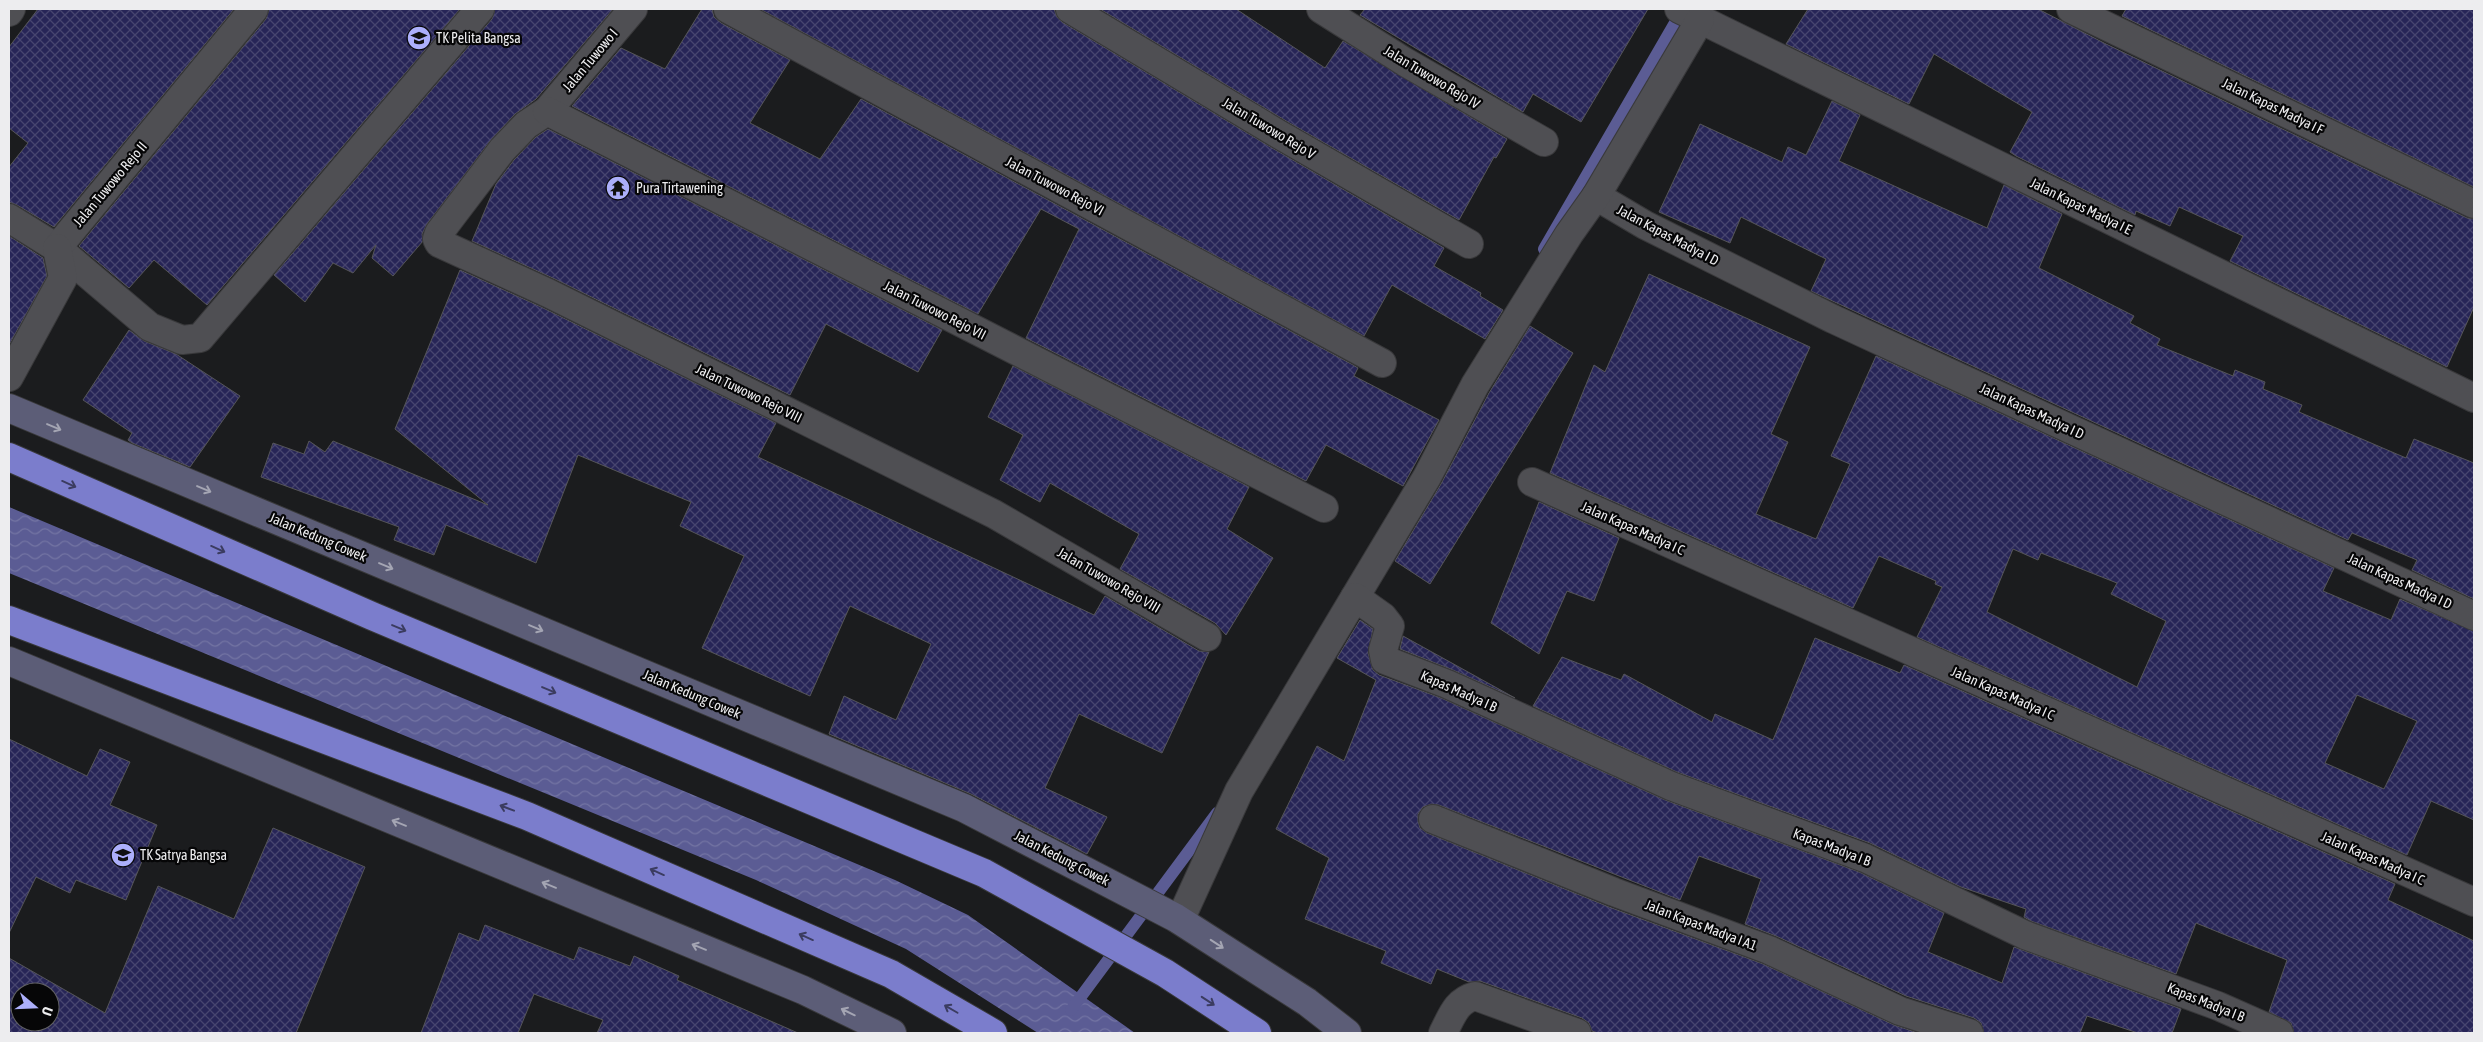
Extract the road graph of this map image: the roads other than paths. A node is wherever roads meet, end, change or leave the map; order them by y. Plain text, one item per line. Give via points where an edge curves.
1 (11, 9) edge
2 (254, 9) edge
3 (480, 9) edge
4 (633, 9) edge
5 (728, 9) edge
6 (1070, 9) edge
7 (1321, 9) edge
8 (2071, 9) edge
9 (9, 12) edge
10 (1689, 14) edge
11 (547, 111) junction
12 (1544, 142) dead end
13 (1596, 196) junction
14 (2474, 204) edge
15 (9, 218) edge
16 (1469, 244) dead end
17 (57, 248) junction
18 (1382, 363) dead end
19 (9, 377) edge
20 (2474, 398) edge
21 (9, 408) edge
22 (9, 457) edge
23 (1532, 482) dead end
24 (1324, 508) dead end
25 (1355, 597) junction
26 (2474, 616) edge
27 (9, 620) edge
28 (1207, 637) dead end
29 (9, 661) edge
30 (1433, 819) dead end
31 (2474, 902) edge
32 (1178, 919) junction
33 (892, 1033) edge
34 (993, 1033) edge
35 (1257, 1033) edge
36 (1347, 1033) edge
37 (1443, 1033) edge
38 (1577, 1033) edge
39 (1968, 1033) edge
40 (2279, 1033) edge

1 - 9 street
2 - 17 street, Jalan Tuwowo Rejo II
3 - 17 street via 200,338 182,340 150,327
4 - 11 street, Jalan Tuwowo I
5 - 18 street, Jalan Tuwowo Rejo VI
6 - 16 street, Jalan Tuwowo Rejo V
7 - 12 street, Jalan Tuwowo Rejo IV
8 - 14 street, Jalan Kapas Madya I F
10 - 13 street
10 - 20 street, Jalan Kapas Madya I E
11 - 24 street, Jalan Tuwowo Rejo VII
11 - 28 street, Jalan Tuwowo Rejo VIII via 526,125 502,150 439,233 439,243 548,293 994,514
13 - 25 street via 1475,385 1427,477
13 - 26 street, Jalan Kapas Madya I D via 1644,225 1833,319
15 - 17 street
17 - 19 street via 63,278
21 -> 32 main road, Jalan Kedung Cowek via 964,808
22 -> 35 highway via 363,612 984,873 1165,972
23 - 31 street, Jalan Kapas Madya I C
25 - 32 street via 1239,791
25 - 40 street, Kapas Madya I B via 1390,626 1383,650 1385,660 1447,684 1671,786 1865,858 2025,935 2218,1006
34 -> 27 highway via 891,974 527,816
33 -> 29 main road via 803,990
30 - 39 street, Jalan Kapas Madya I A1 via 1768,950 1900,1011
32 -> 36 main road, Jalan Kedung Cowek via 1307,1002
37 - 38 street via 1457,1006 1466,998 1475,996

